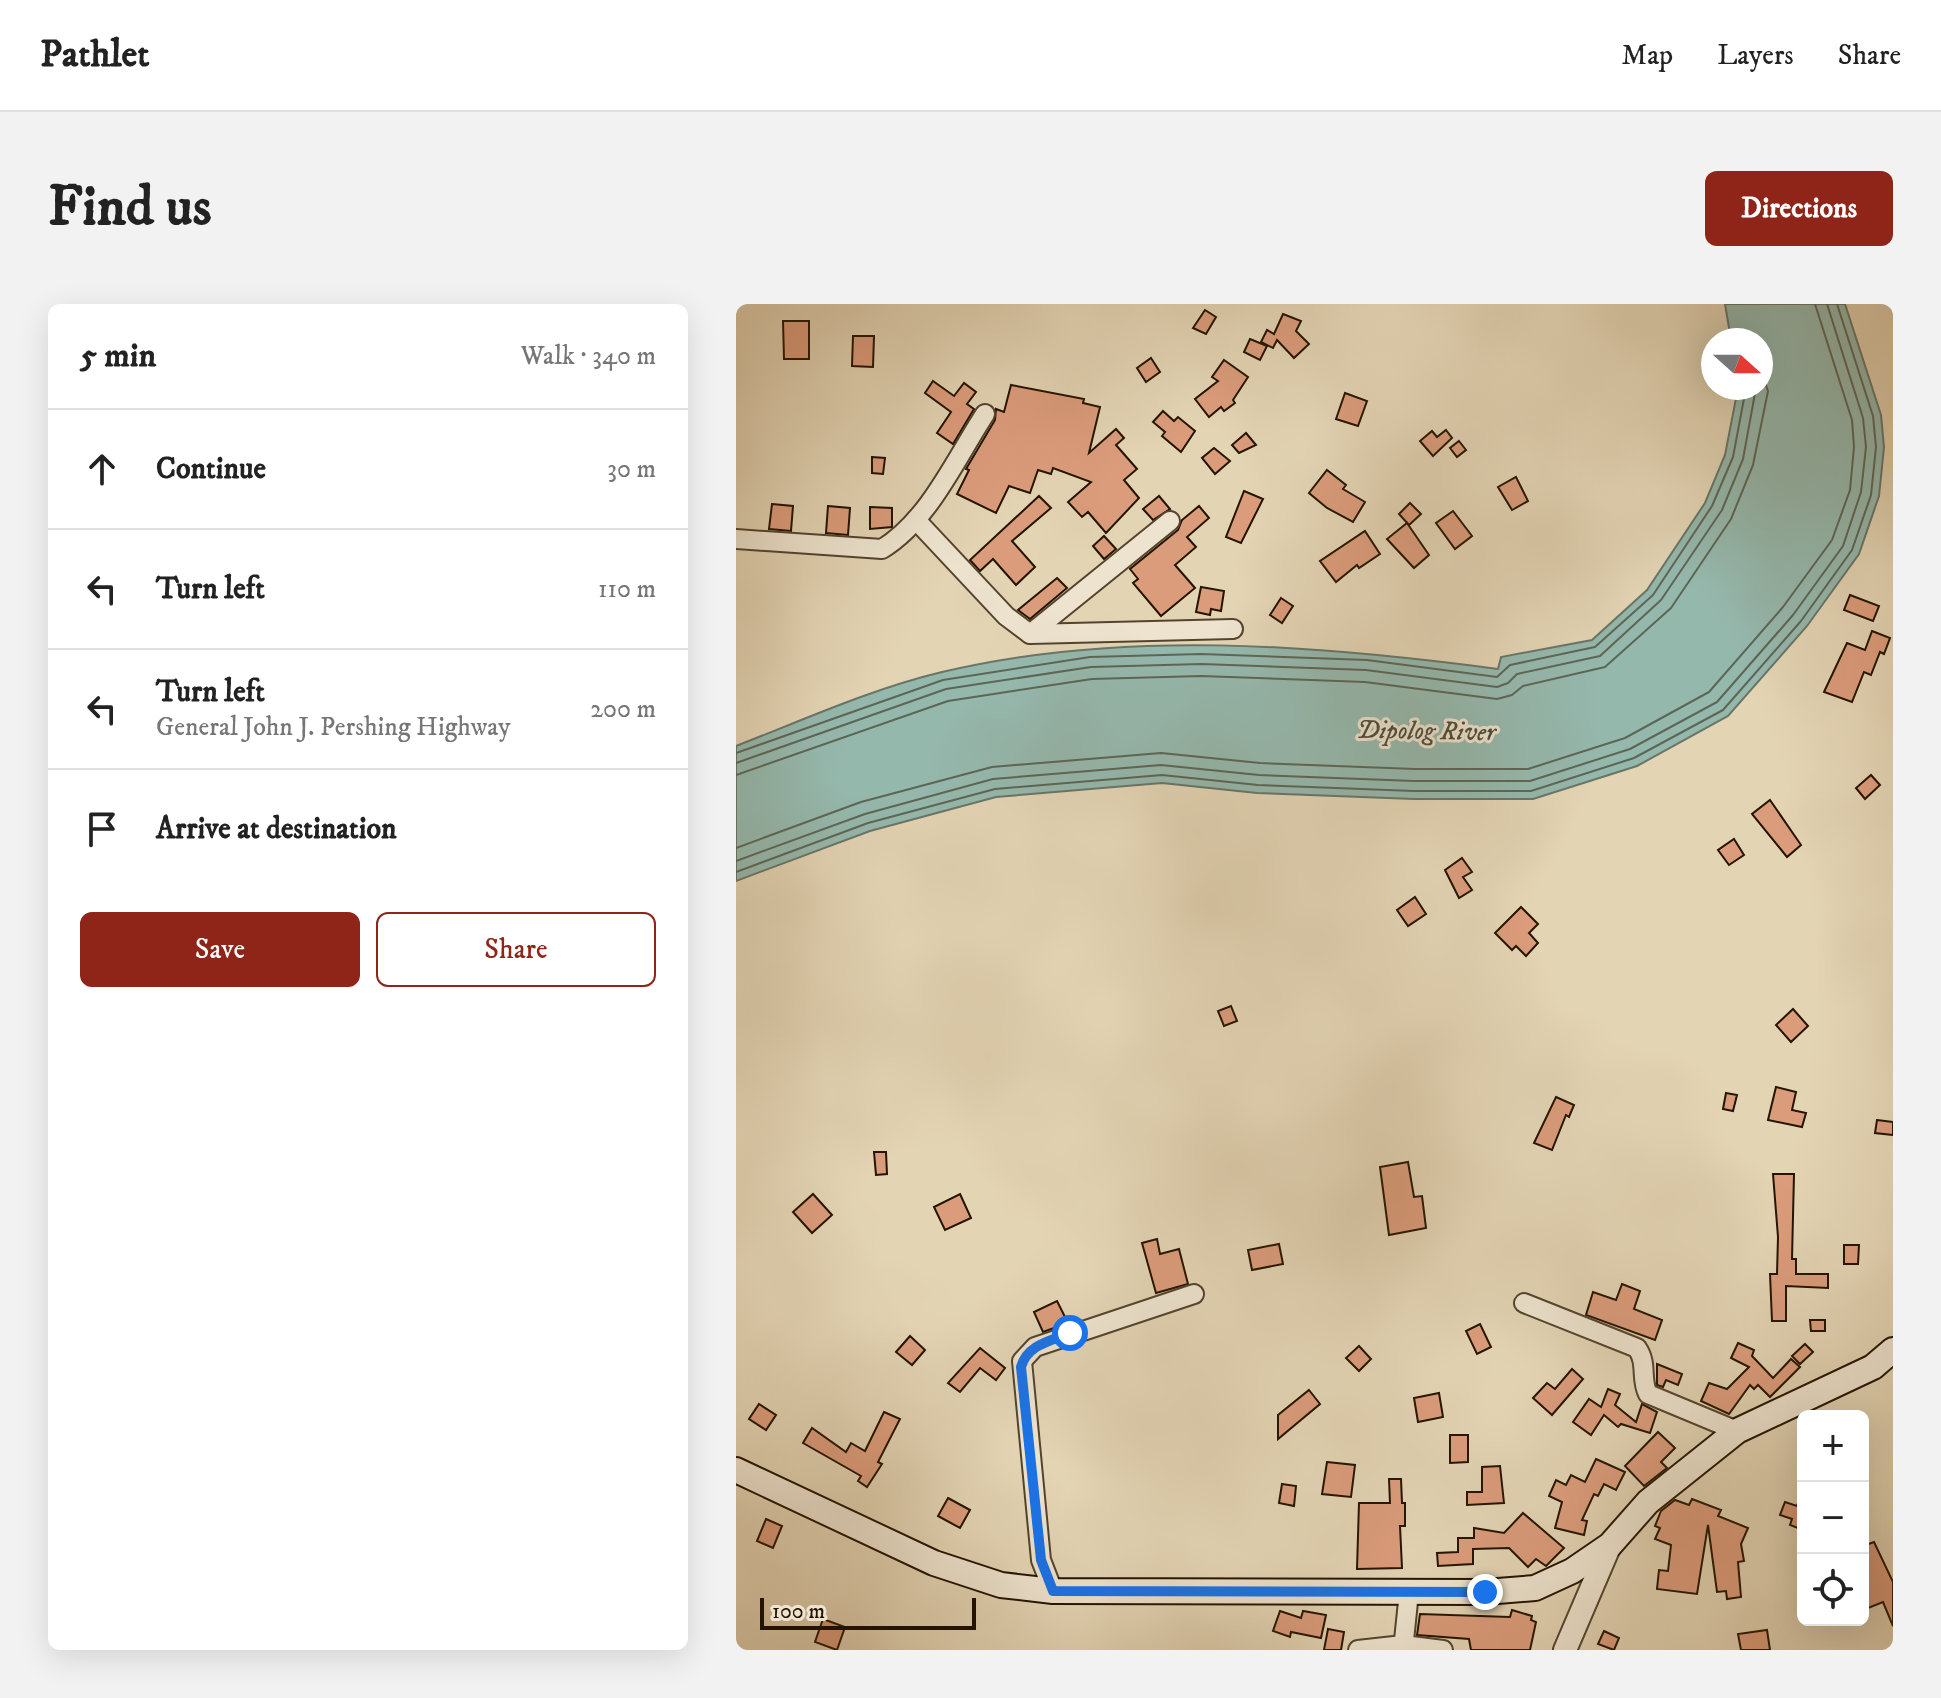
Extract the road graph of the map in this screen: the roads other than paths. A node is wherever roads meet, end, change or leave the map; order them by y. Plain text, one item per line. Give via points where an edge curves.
1 (985, 414) dead end
2 (916, 520) junction
3 (1170, 521) dead end
4 (736, 539) edge
5 (1233, 629) dead end
6 (1030, 634) junction
7 (1194, 1294) dead end
8 (1524, 1303) dead end
9 (1893, 1350) edge
10 (1737, 1431) junction
11 (736, 1470) edge
12 (1610, 1545) junction
13 (1053, 1591) junction
14 (1409, 1592) junction
15 (1403, 1647) edge
16 (1358, 1650) edge
17 (1443, 1650) edge
18 (1565, 1650) edge

1 - 2 street
2 - 4 street via 882,549
2 - 6 street via 1006,616
3 - 6 street
5 - 6 street
7 - 13 street via 1035,1347 1022,1361 1041,1560
8 - 10 street via 1637,1348 1644,1358 1648,1394
9 - 10 main road via 1873,1367
10 - 12 main road via 1648,1502
11 - 13 main road via 934,1563 1001,1585
12 - 14 main road via 1535,1588
12 - 18 street
13 - 14 main road
14 - 15 street
15 - 16 street
15 - 17 street

